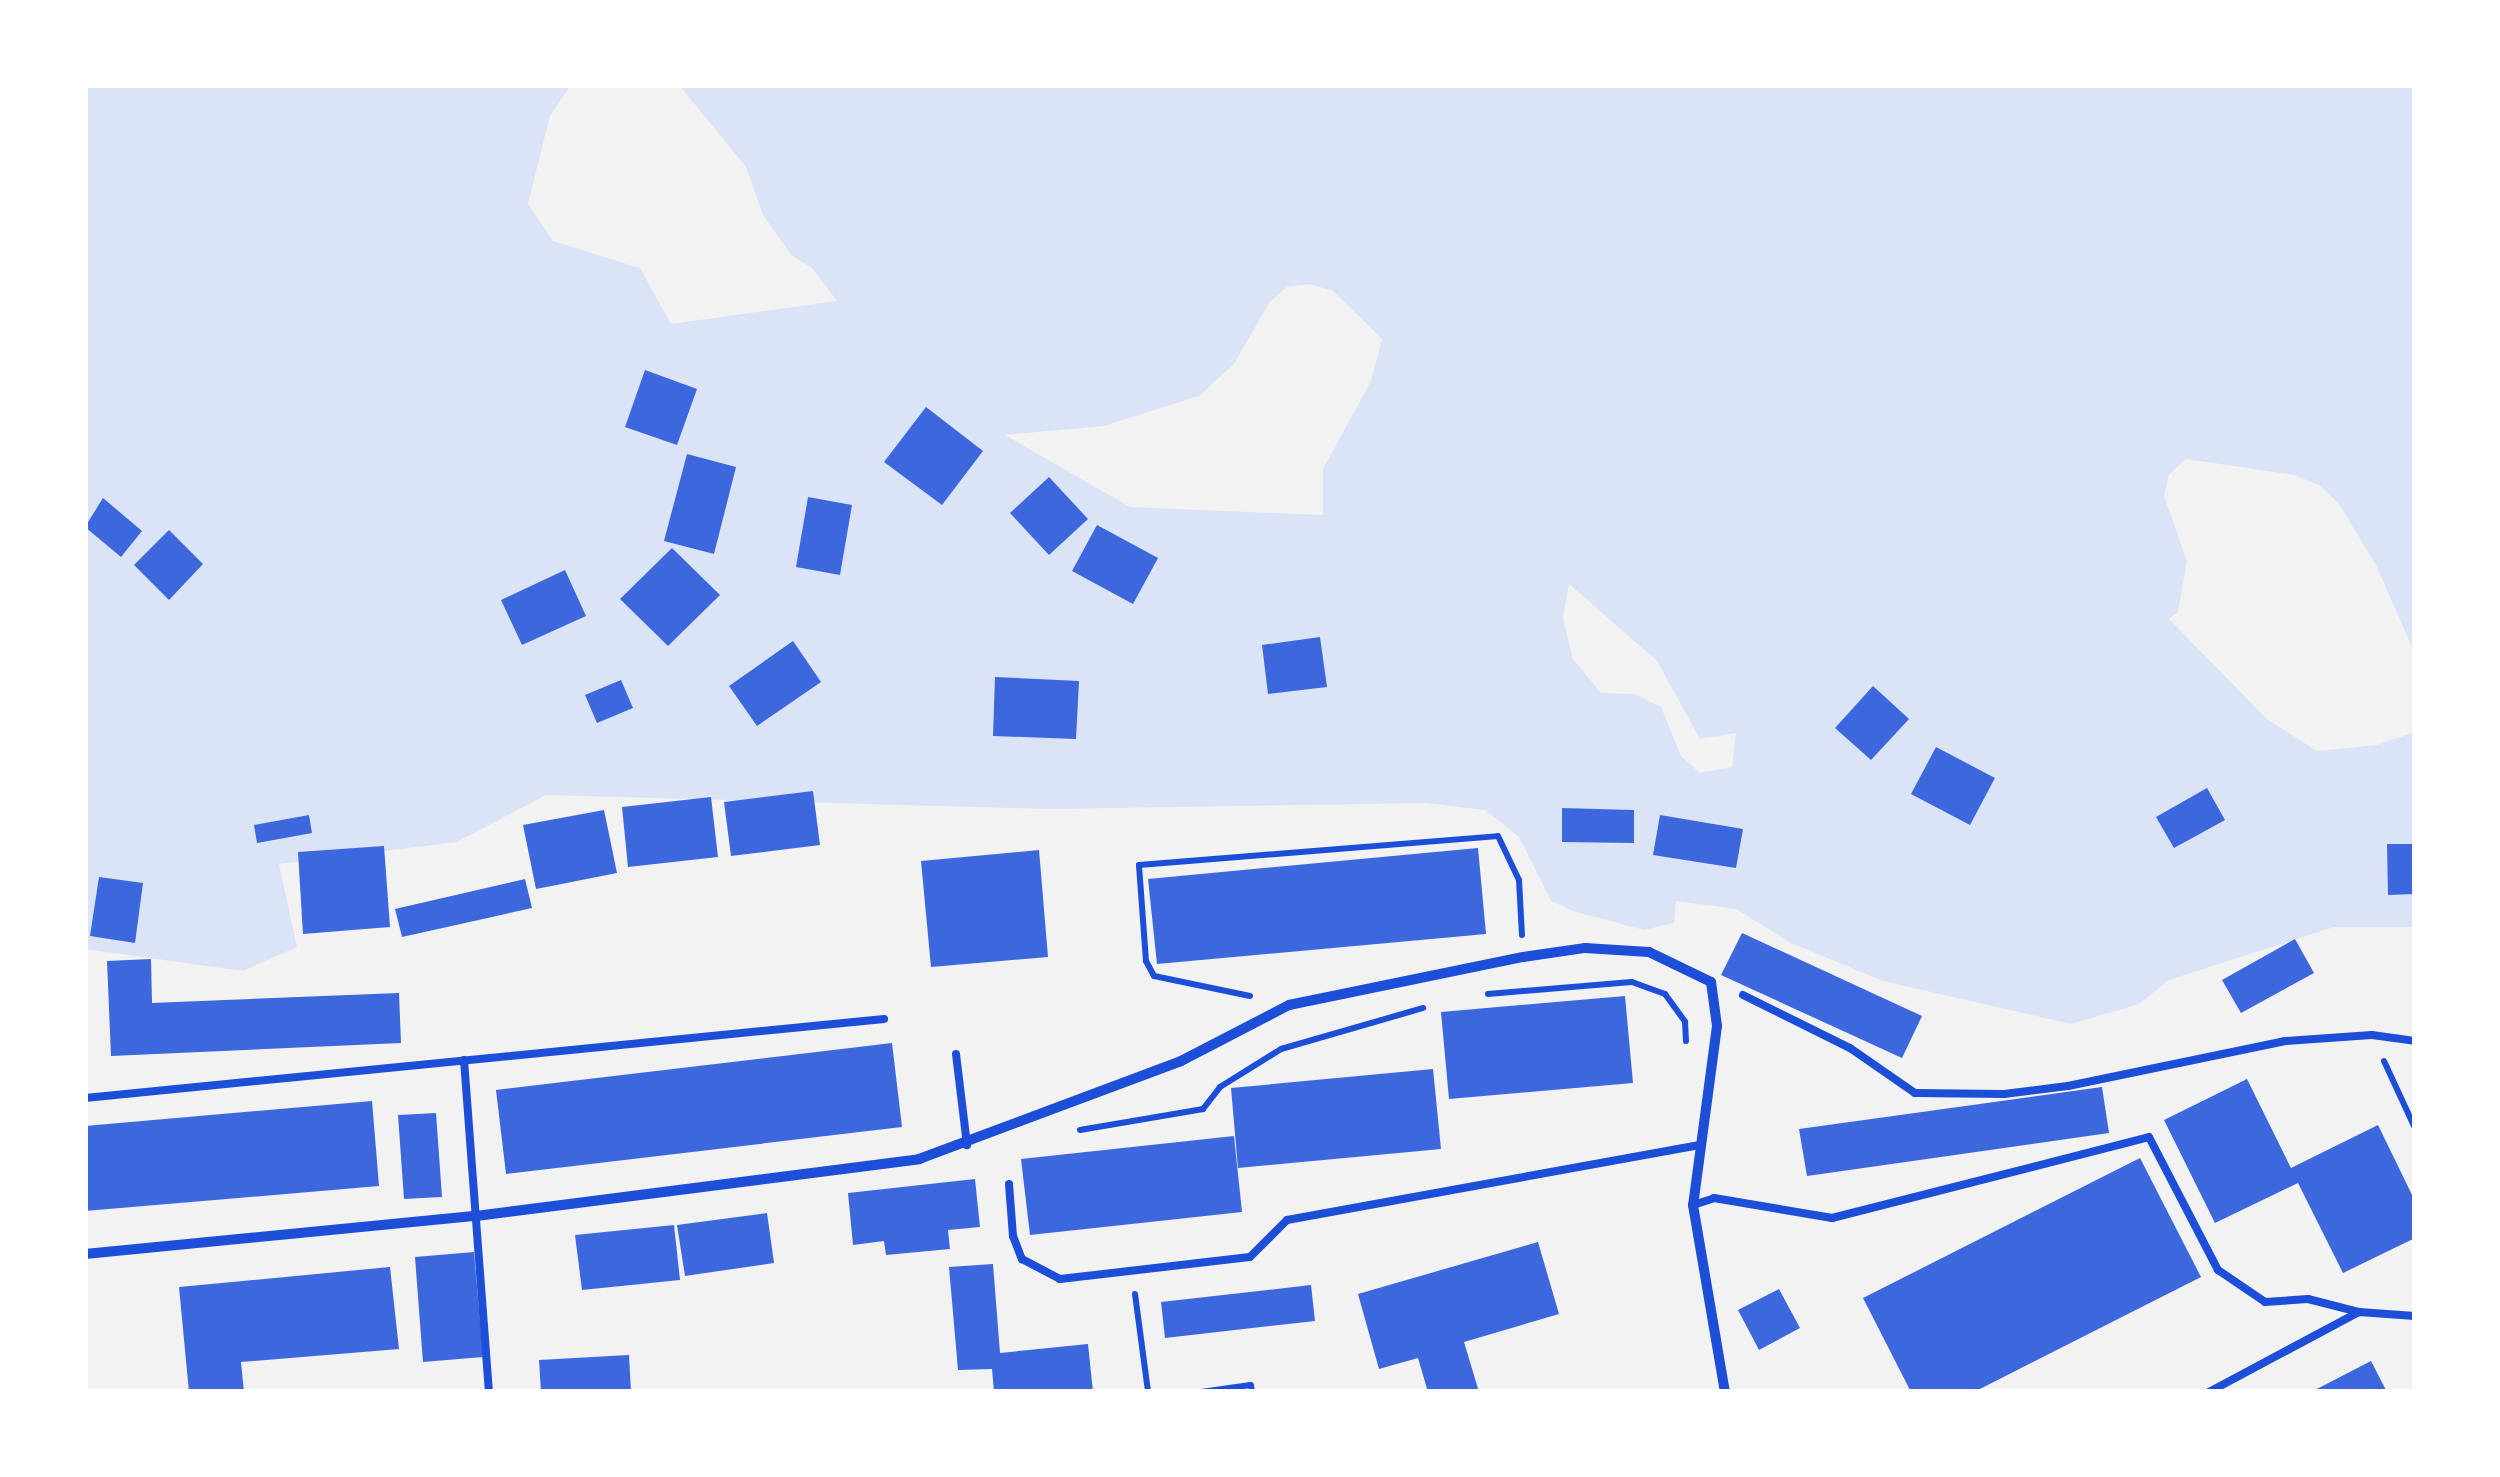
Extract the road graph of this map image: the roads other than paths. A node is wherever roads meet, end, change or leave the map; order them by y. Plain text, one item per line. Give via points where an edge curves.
1 (1743, 995) dead end
2 (884, 1019) dead end
3 (2415, 1041) edge
4 (956, 1054) dead end
5 (464, 1060) junction
6 (85, 1098) edge
7 (1698, 1144) junction
8 (966, 1145) junction
9 (1009, 1184) dead end
10 (1693, 1205) junction
11 (476, 1216) junction
12 (85, 1254) edge
13 (2359, 1312) junction
14 (2415, 1316) edge
15 (489, 1392) edge
16 (1725, 1392) edge
17 (2209, 1392) edge

1 - 3 lane via 1850,1048 1916,1093 2020,1092 2187,1066 2285,1041 2372,1034
2 - 5 lane
4 - 8 lane
5 - 6 lane
5 - 11 lane
7 - 8 street via 1717,1026 1711,982 1649,952 1585,948 1289,1006 1181,1061
7 - 9 lane via 1286,1220 1250,1258 1060,1279 1022,1259 1012,1236
7 - 10 street
8 - 11 street via 920,1159
10 - 13 lane via 1714,1198 1832,1218 2149,1137 2218,1270 2265,1302 2308,1299
10 - 16 street
11 - 12 street
11 - 15 lane
13 - 14 lane
13 - 17 lane

